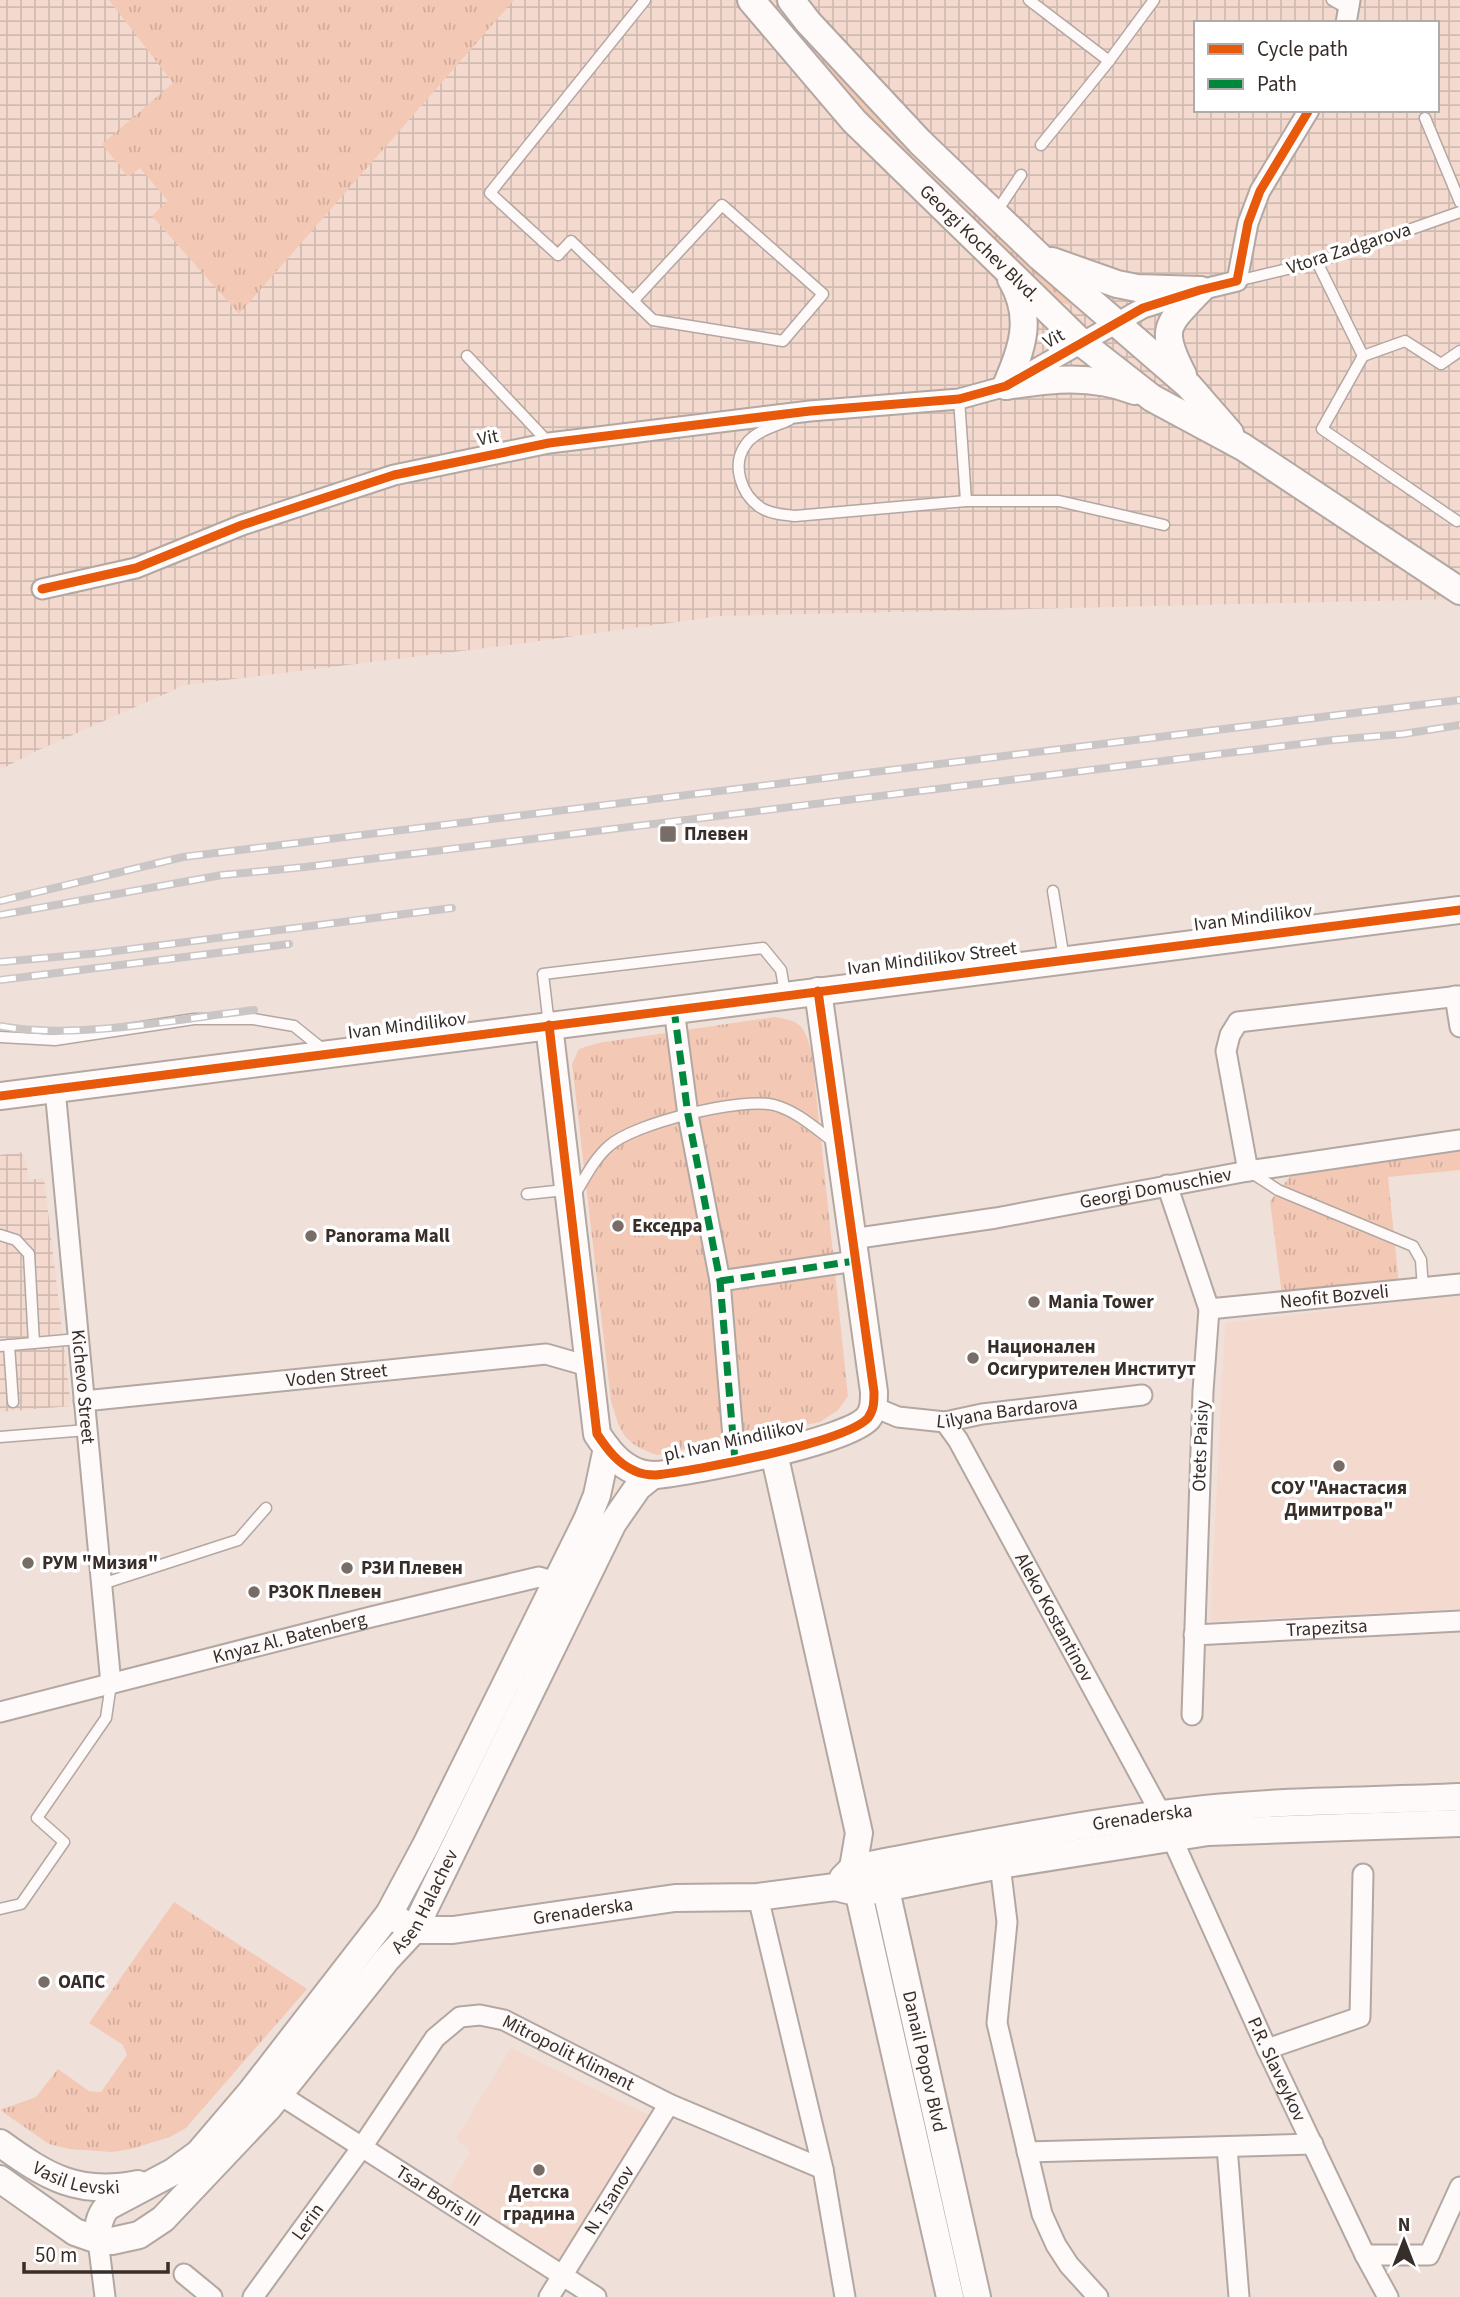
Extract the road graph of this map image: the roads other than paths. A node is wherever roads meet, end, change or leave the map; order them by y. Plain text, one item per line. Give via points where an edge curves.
1 (645, 0) edge
2 (751, 0) edge
3 (792, 0) edge
4 (1029, 0) edge
5 (1154, 0) edge
6 (1109, 61) junction
7 (1308, 112) edge
8 (1425, 118) dead end
9 (1041, 145) dead end
10 (1021, 175) dead end
11 (1460, 202) edge
12 (1460, 212) edge
13 (995, 214) junction
14 (1040, 257) junction
15 (1317, 262) junction
16 (1003, 266) junction
17 (1237, 281) junction
18 (1200, 290) junction
19 (633, 301) junction
20 (1116, 322) junction
21 (1083, 344) junction
22 (1460, 351) edge
23 (467, 356) dead end
24 (1363, 356) junction
25 (1006, 386) junction
26 (1189, 386) junction
27 (1152, 398) junction
28 (959, 399) junction
29 (810, 411) junction
30 (549, 443) junction
31 (1243, 447) junction
32 (966, 501) junction
33 (1457, 521) dead end
34 (1164, 525) dead end
35 (1452, 586) edge
36 (42, 589) dead end
37 (1053, 891) dead end
38 (1460, 910) edge
39 (1064, 959) junction
40 (818, 991) junction
41 (785, 995) junction
42 (1457, 996) edge
43 (674, 1009) junction
44 (549, 1025) junction
45 (1460, 1027) edge
46 (0, 1037) edge
47 (329, 1054) junction
48 (55, 1089) junction
49 (0, 1096) edge
50 (688, 1115) junction
51 (1460, 1140) edge
52 (839, 1146) junction
53 (1248, 1171) junction
54 (1167, 1185) junction
55 (527, 1194) dead end
56 (568, 1197) junction
57 (0, 1235) edge
58 (853, 1250) junction
59 (720, 1281) junction
60 (1460, 1284) edge
61 (1423, 1289) junction
62 (1209, 1309) junction
63 (78, 1339) junction
64 (34, 1343) junction
65 (4, 1345) edge
66 (588, 1366) junction
67 (1142, 1395) dead end
68 (84, 1401) junction
69 (13, 1402) dead end
70 (874, 1407) junction
71 (945, 1422) junction
72 (87, 1430) junction
73 (0, 1437) edge
74 (607, 1448) junction
75 (774, 1452) junction
76 (735, 1461) junction
77 (653, 1475) junction
78 (266, 1508) dead end
79 (102, 1584) junction
80 (568, 1586) junction
81 (1460, 1621) edge
82 (1194, 1635) junction
83 (111, 1684) junction
84 (0, 1712) edge
85 (1192, 1715) dead end
86 (1460, 1797) edge
87 (1161, 1814) junction
88 (1460, 1824) edge
89 (1173, 1838) junction
90 (1000, 1865) junction
91 (1363, 1874) dead end
92 (862, 1880) junction
93 (758, 1897) junction
94 (0, 1909) edge
95 (389, 1914) junction
96 (414, 1930) junction
97 (1268, 2049) junction
98 (279, 2094) junction
99 (669, 2104) junction
100 (0, 2143) edge
101 (1313, 2144) junction
102 (362, 2147) junction
103 (1227, 2147) junction
104 (1027, 2152) junction
105 (823, 2169) junction
106 (160, 2178) junction
107 (0, 2179) edge
108 (1460, 2187) edge
109 (98, 2240) junction
110 (1365, 2255) junction
111 (184, 2274) dead end
112 (563, 2277) junction
113 (105, 2297) edge
114 (212, 2297) edge
115 (253, 2297) edge
116 (549, 2297) edge
117 (596, 2297) edge
118 (845, 2297) edge
119 (950, 2297) edge
120 (977, 2297) edge
121 (1098, 2297) edge
122 (1239, 2297) edge
123 (1388, 2297) edge

1 - 19 lane via 490,194 558,255 571,241
2 - 16 street, Georgi Kochev Blvd. via 854,121
3 - 13 street, Georgi Kochev Blvd. via 920,142
4 - 6 lane
5 - 6 lane
6 - 9 lane
7 - 17 street via 1260,191 1248,223
8 - 11 lane
10 - 13 lane
12 - 15 lane, Vtora Zadgarova
13 - 14 street, Georgi Kochev Blvd.
14 - 18 street via 1117,284
14 - 20 street, Georgi Kochev Blvd.
15 - 17 lane, Vtora Zadgarova
15 - 24 lane
16 - 21 street, Georgi Kochev Blvd.
16 - 25 street via 1019,293 1024,314 1021,348
17 - 18 street, Vit
18 - 20 street, Vit
18 - 26 street via 1172,319 1167,335
19 - 19 lane via 722,205 823,295 783,341 653,320
20 - 21 street, Vit
20 - 26 street, Georgi Kochev Blvd.
21 - 25 street, Vit
21 - 27 street, Georgi Kochev Blvd.
22 - 24 lane via 1441,364 1405,341
23 - 30 lane
24 - 33 lane via 1322,429
25 - 27 street via 1095,379
25 - 28 street, Vit
26 - 31 street, Georgi Kochev Blvd.
27 - 31 street, Georgi Kochev Blvd.
28 - 29 street, Vit
28 - 32 lane
29 - 30 street, Vit
29 - 32 lane via 746,443 738,464 740,483 761,508 794,516
30 - 36 street, Vit via 394,475 242,525 136,568
31 - 35 street, Georgi Kochev Blvd.
32 - 34 lane via 1059,501
37 - 39 lane
38 - 39 street, Ivan Mindilikov
39 - 40 street, Ivan Mindilikov Street
40 - 41 street, Ivan Mindilikov
40 - 52 street
41 - 43 street, Ivan Mindilikov
41 - 44 lane via 781,971 763,948 555,972 543,974
42 - 45 street
42 - 53 street via 1238,1022 1226,1051
43 - 44 street, Ivan Mindilikov
43 - 50 street
44 - 47 street, Ivan Mindilikov
44 - 56 street, pl. Ivan Mindilikov
46 - 47 lane via 55,1040 194,1018 253,1018 294,1026
47 - 48 street, Ivan Mindilikov
48 - 49 street, Ivan Mindilikov
48 - 63 street, Kichevo Street
50 - 52 lane via 746,1104 775,1105 807,1121
50 - 56 lane via 637,1129 610,1145
50 - 59 street
51 - 53 street, Georgi Domuschiev
52 - 58 street
53 - 54 street, Georgi Domuschiev
53 - 61 lane via 1278,1190 1413,1247 1421,1260
54 - 58 street, Georgi Domuschiev
54 - 62 street, Otets Paisiy
55 - 56 lane
56 - 66 street, pl. Ivan Mindilikov
57 - 64 lane via 16,1240 29,1254
58 - 59 street, Georgi Domuschiev
58 - 70 street
59 - 76 street
60 - 61 street, Neofit Bozveli
61 - 62 street, Neofit Bozveli
62 - 82 street, Otets Paisiy
63 - 64 lane
63 - 68 street, Kichevo Street
64 - 65 lane
65 - 69 lane
66 - 68 street, Voden Street via 546,1353
66 - 74 street, pl. Ivan Mindilikov via 597,1434
67 - 71 street, Lilyana Bardarova
68 - 72 street, Kichevo Street
70 - 71 street, Lilyana Bardarova via 898,1417
70 - 75 street, pl. Ivan Mindilikov via 867,1418 836,1435
71 - 87 street, Aleko Kostantinov
72 - 73 lane
72 - 79 street, Kichevo Street
74 - 77 street, pl. Ivan Mindilikov via 635,1471
74 - 80 street, Asen Halachev
75 - 76 street, pl. Ivan Mindilikov
75 - 92 street, Danail Popov Blvd via 859,1833
76 - 77 street, pl. Ivan Mindilikov
77 - 80 street, Asen Halachev via 624,1506
78 - 79 lane via 238,1540
79 - 83 street, Kichevo Street
80 - 83 street, Knyaz Al. Batenberg via 539,1577
80 - 95 street, Asen Halachev
80 - 96 street, Asen Halachev
81 - 82 street, Trapezitsa
82 - 85 street, Otets Paisiy
83 - 84 street, Knyaz Al. Batenberg
83 - 94 lane via 106,1718 37,1818 64,1842 21,1904
86 - 87 street, Grenaderska via 1253,1805
87 - 89 street, Aleko Kostantinov
87 - 92 street, Grenaderska via 997,1840
88 - 89 street, Grenaderska via 1208,1832
89 - 90 street, Grenaderska
89 - 97 street, P.R. Slaveykov
90 - 92 street, Grenaderska
90 - 104 street via 1007,1922 997,2023
91 - 97 street via 1360,2017
92 - 93 street, Grenaderska
92 - 119 street, Danail Popov Blvd
92 - 120 street, Danail Popov Blvd
93 - 96 street, Grenaderska via 675,1898 453,1930
93 - 105 street
95 - 96 street
95 - 106 street, Asen Halachev via 199,2153
96 - 98 street, Asen Halachev
97 - 101 street, P.R. Slaveykov
98 - 102 street, Tsar Boris III
98 - 109 street, Asen Halachev via 163,2219 139,2235
99 - 102 street, Mitropolit Kliment via 504,2020 460,2017 435,2039
99 - 105 street, Mitropolit Kliment
99 - 112 street, N. Tsanov
100 - 106 street, Vasil Levski via 39,2171 73,2184 111,2188
101 - 103 street
101 - 110 street, P.R. Slaveykov
102 - 112 street, Tsar Boris III
102 - 115 street, Lerin
103 - 104 street
103 - 122 street
104 - 121 street via 1042,2214 1056,2245
105 - 118 street
106 - 109 street, Asen Halachev via 107,2207 98,2223
107 - 109 street, Vasil Levski via 75,2232
108 - 110 street via 1429,2256
109 - 113 street
110 - 123 street, P.R. Slaveykov
111 - 114 street
112 - 116 street, N. Tsanov
112 - 117 street, Tsar Boris III

